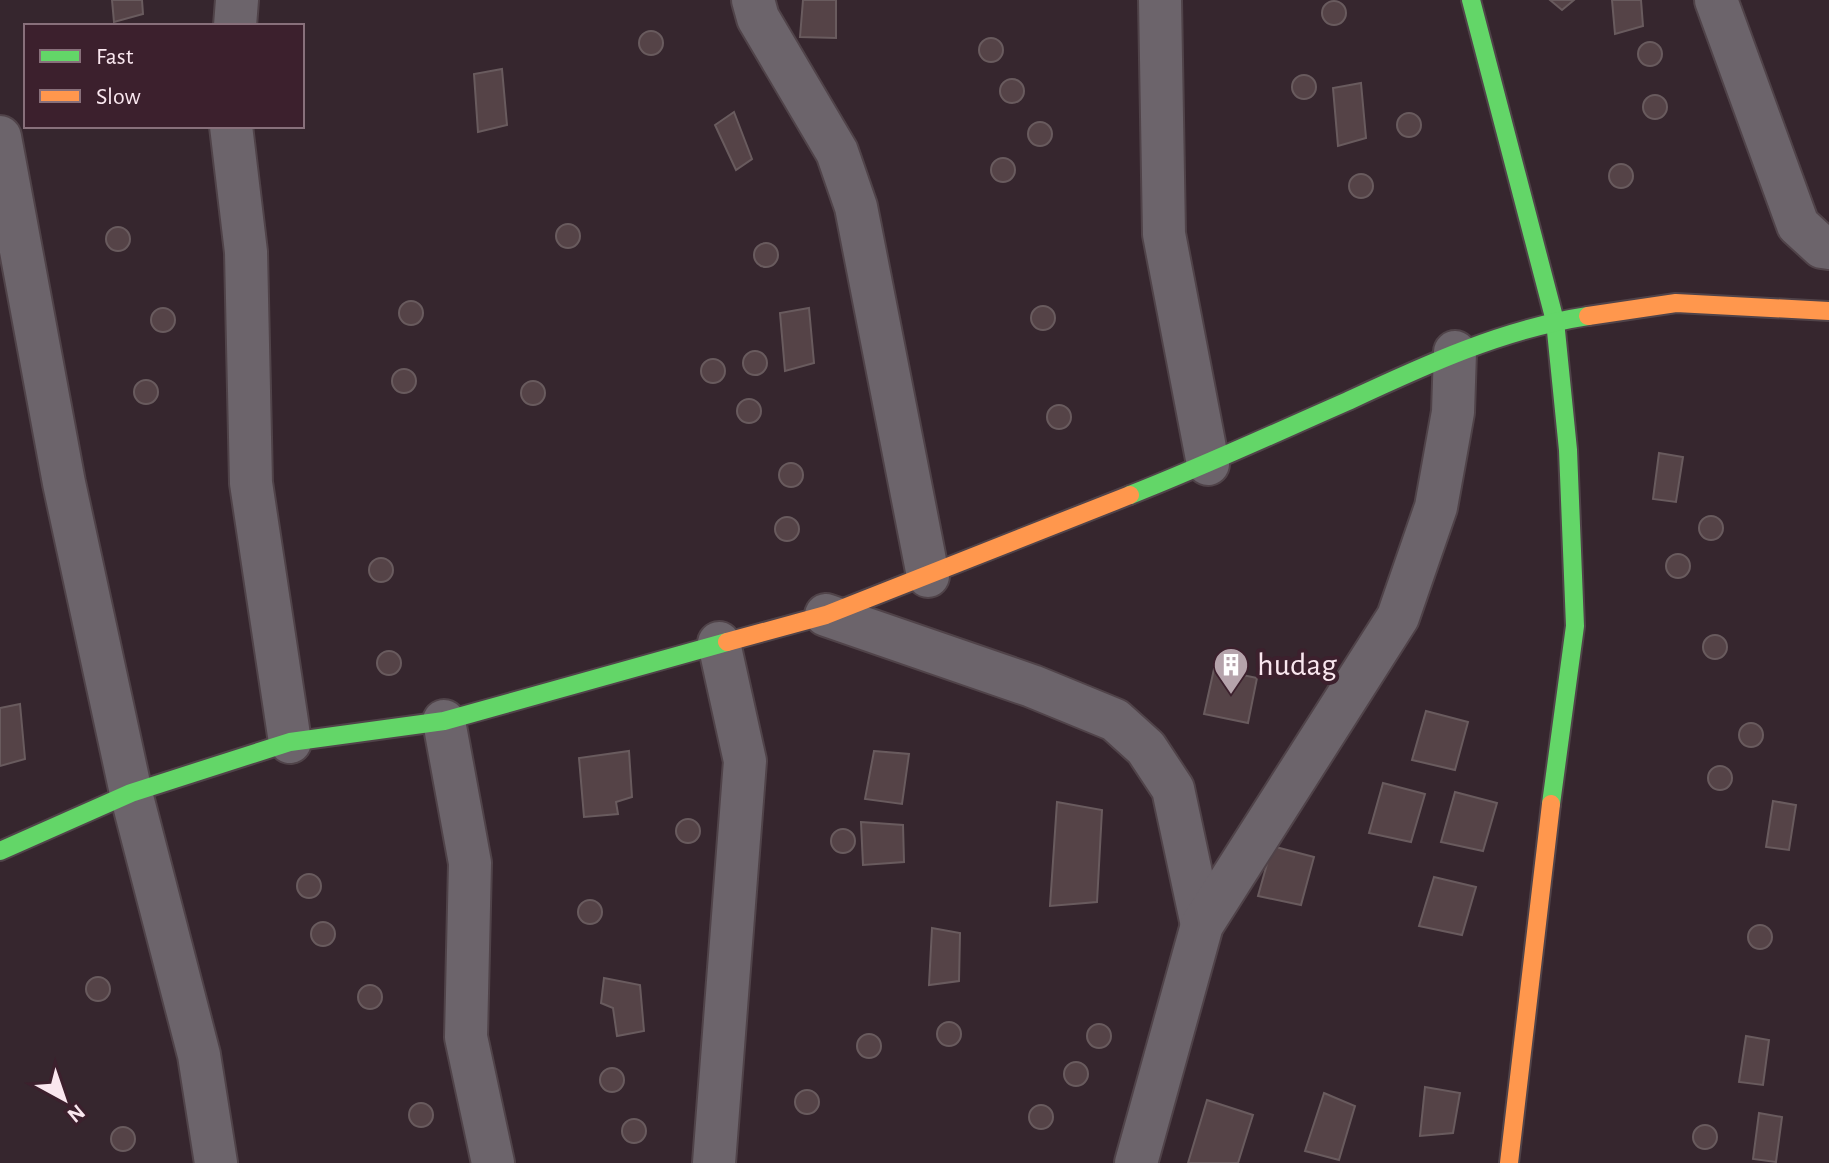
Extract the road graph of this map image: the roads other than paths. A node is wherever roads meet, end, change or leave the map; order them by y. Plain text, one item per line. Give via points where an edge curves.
1 (237, 0) edge
2 (753, 0) edge
3 (1160, 0) edge
4 (1471, 0) edge
5 (1716, 0) edge
6 (235, 24) edge
7 (231, 128) edge
8 (0, 137) edge
9 (1829, 248) edge
10 (1829, 311) edge
11 (1555, 321) junction
12 (1455, 352) junction
13 (1208, 464) junction
14 (928, 576) junction
15 (826, 615) junction
16 (719, 643) junction
17 (444, 721) junction
18 (290, 742) junction
19 (131, 793) junction
20 (0, 851) edge
21 (1202, 925) junction
22 (216, 1163) edge
23 (493, 1163) edge
24 (714, 1163) edge
25 (1136, 1163) edge
26 (1509, 1163) edge

1 - 6 street
2 - 14 street via 758,18 837,152 856,207
3 - 13 street via 1164,234
4 - 11 street
5 - 9 street via 1798,225
7 - 18 street via 246,252 251,483
8 - 19 street via 64,483
10 - 11 street via 1676,303
11 - 12 street
11 - 26 street via 1568,450 1575,626
12 - 13 street
12 - 21 street via 1453,412 1436,507 1398,617
13 - 14 street
14 - 15 street
15 - 16 street
15 - 21 street via 1115,720 1146,748 1173,789
16 - 17 street
16 - 24 street via 745,761
17 - 18 street
17 - 23 street via 470,863 466,1037
18 - 19 street
19 - 20 street
19 - 22 street via 199,1055
21 - 25 street

